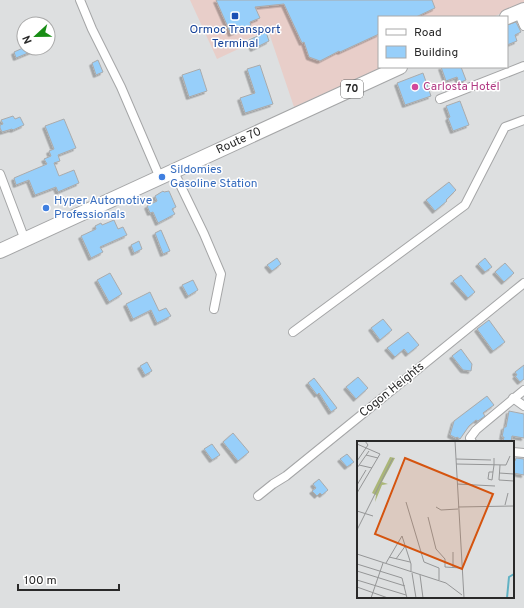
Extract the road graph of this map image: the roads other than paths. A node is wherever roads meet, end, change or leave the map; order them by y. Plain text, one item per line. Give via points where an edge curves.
1 (80, 0) edge
2 (516, 13) edge
3 (524, 26) edge
4 (524, 66) edge
5 (398, 68) edge
6 (440, 98) dead end
7 (524, 120) edge
8 (174, 172) junction
9 (0, 174) edge
10 (160, 178) junction
11 (25, 240) junction
12 (0, 251) edge
13 (524, 283) edge
14 (214, 309) dead end
15 (293, 332) dead end
16 (524, 390) edge
17 (513, 398) junction
18 (524, 406) edge
19 (472, 441) edge
20 (514, 452) edge
21 (524, 453) edge
22 (258, 496) dead end

1 - 10 street
2 - 3 street
4 - 6 street
5 - 8 highway, Route 70 / 70
7 - 15 street via 505,127 465,205
8 - 10 highway, Route 70 / 70
8 - 14 street via 220,274
9 - 11 street
10 - 11 highway, Route 70 / 70
11 - 12 highway, Route 70 / 70
13 - 22 street, Cogon Heights
16 - 17 street
17 - 18 street
17 - 19 street via 476,430 470,438
20 - 21 street

